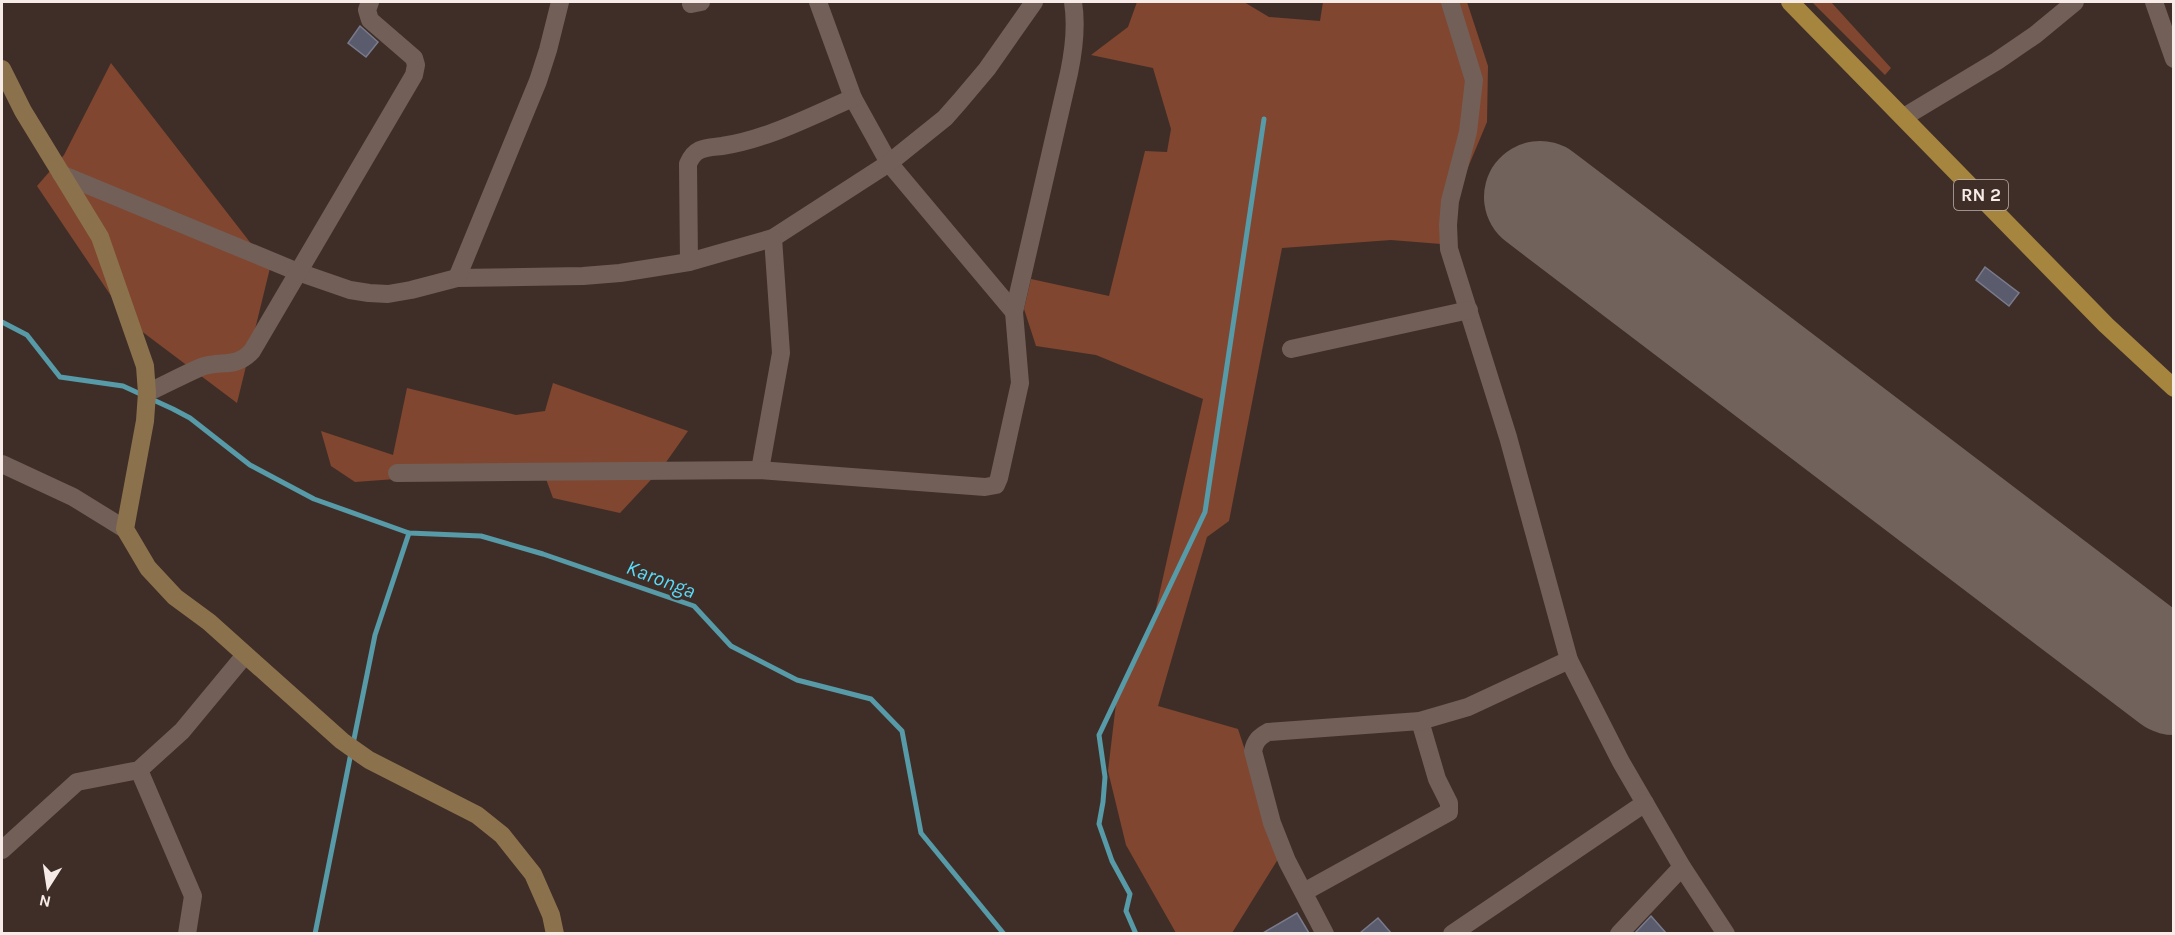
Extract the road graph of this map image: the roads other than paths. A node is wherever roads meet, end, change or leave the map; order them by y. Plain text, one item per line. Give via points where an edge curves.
1 (370, 2) edge
2 (560, 2) edge
3 (818, 2) edge
4 (1034, 2) edge
5 (1072, 2) edge
6 (1450, 2) edge
7 (1790, 2) edge
8 (2075, 2) edge
9 (2154, 2) edge
10 (2174, 59) edge
11 (2, 69) edge
12 (853, 98) junction
13 (1904, 117) junction
14 (889, 163) junction
15 (61, 174) junction
16 (773, 238) junction
17 (689, 262) junction
18 (298, 272) junction
19 (457, 278) junction
20 (1469, 310) junction
21 (1014, 312) junction
22 (1291, 349) dead end
23 (2174, 388) edge
24 (147, 393) junction
25 (2, 464) edge
26 (760, 470) junction
27 (397, 473) dead end
28 (125, 529) junction
29 (245, 655) junction
30 (1569, 660) junction
31 (1420, 722) junction
32 (139, 770) junction
33 (1645, 803) junction
34 (2, 850) edge
35 (1682, 867) junction
36 (1304, 892) junction
37 (187, 933) edge
38 (555, 933) edge
39 (1325, 933) edge
40 (1452, 933) edge
41 (1619, 933) edge
42 (1726, 933) edge

1 - 18 street via 370,20 414,58 414,75
2 - 19 street via 538,81
3 - 12 street
4 - 14 street via 987,69 945,118
5 - 21 street via 1075,43 1070,73
6 - 20 street via 1474,80 1468,132 1450,201 1448,225 1449,249
7 - 13 main road, RN 2
8 - 13 street via 1998,61
9 - 10 street
11 - 15 street
12 - 14 street
12 - 17 street via 765,136 705,148 692,155 688,164
13 - 23 main road, RN 2 via 2106,325
14 - 16 street
14 - 21 street
15 - 18 street
15 - 24 street via 100,237 145,366
16 - 17 street
16 - 26 street via 781,353
17 - 19 street via 583,276
18 - 19 street via 350,290 388,294
18 - 24 street via 244,359 200,367
20 - 22 street
20 - 30 street
21 - 26 street via 1020,382 996,484 985,487
24 - 28 street
25 - 28 street via 73,497
26 - 27 street
28 - 29 street via 148,568 168,590
29 - 32 street via 182,731
29 - 38 street via 369,760 477,815 502,835 533,874
30 - 31 street via 1468,707
30 - 33 street
31 - 36 street via 1449,812
31 - 36 street via 1268,732 1255,742 1253,751 1272,823
32 - 34 street via 77,782
32 - 37 street via 193,896
33 - 35 street
33 - 40 street
35 - 41 street
35 - 42 street
36 - 39 street

